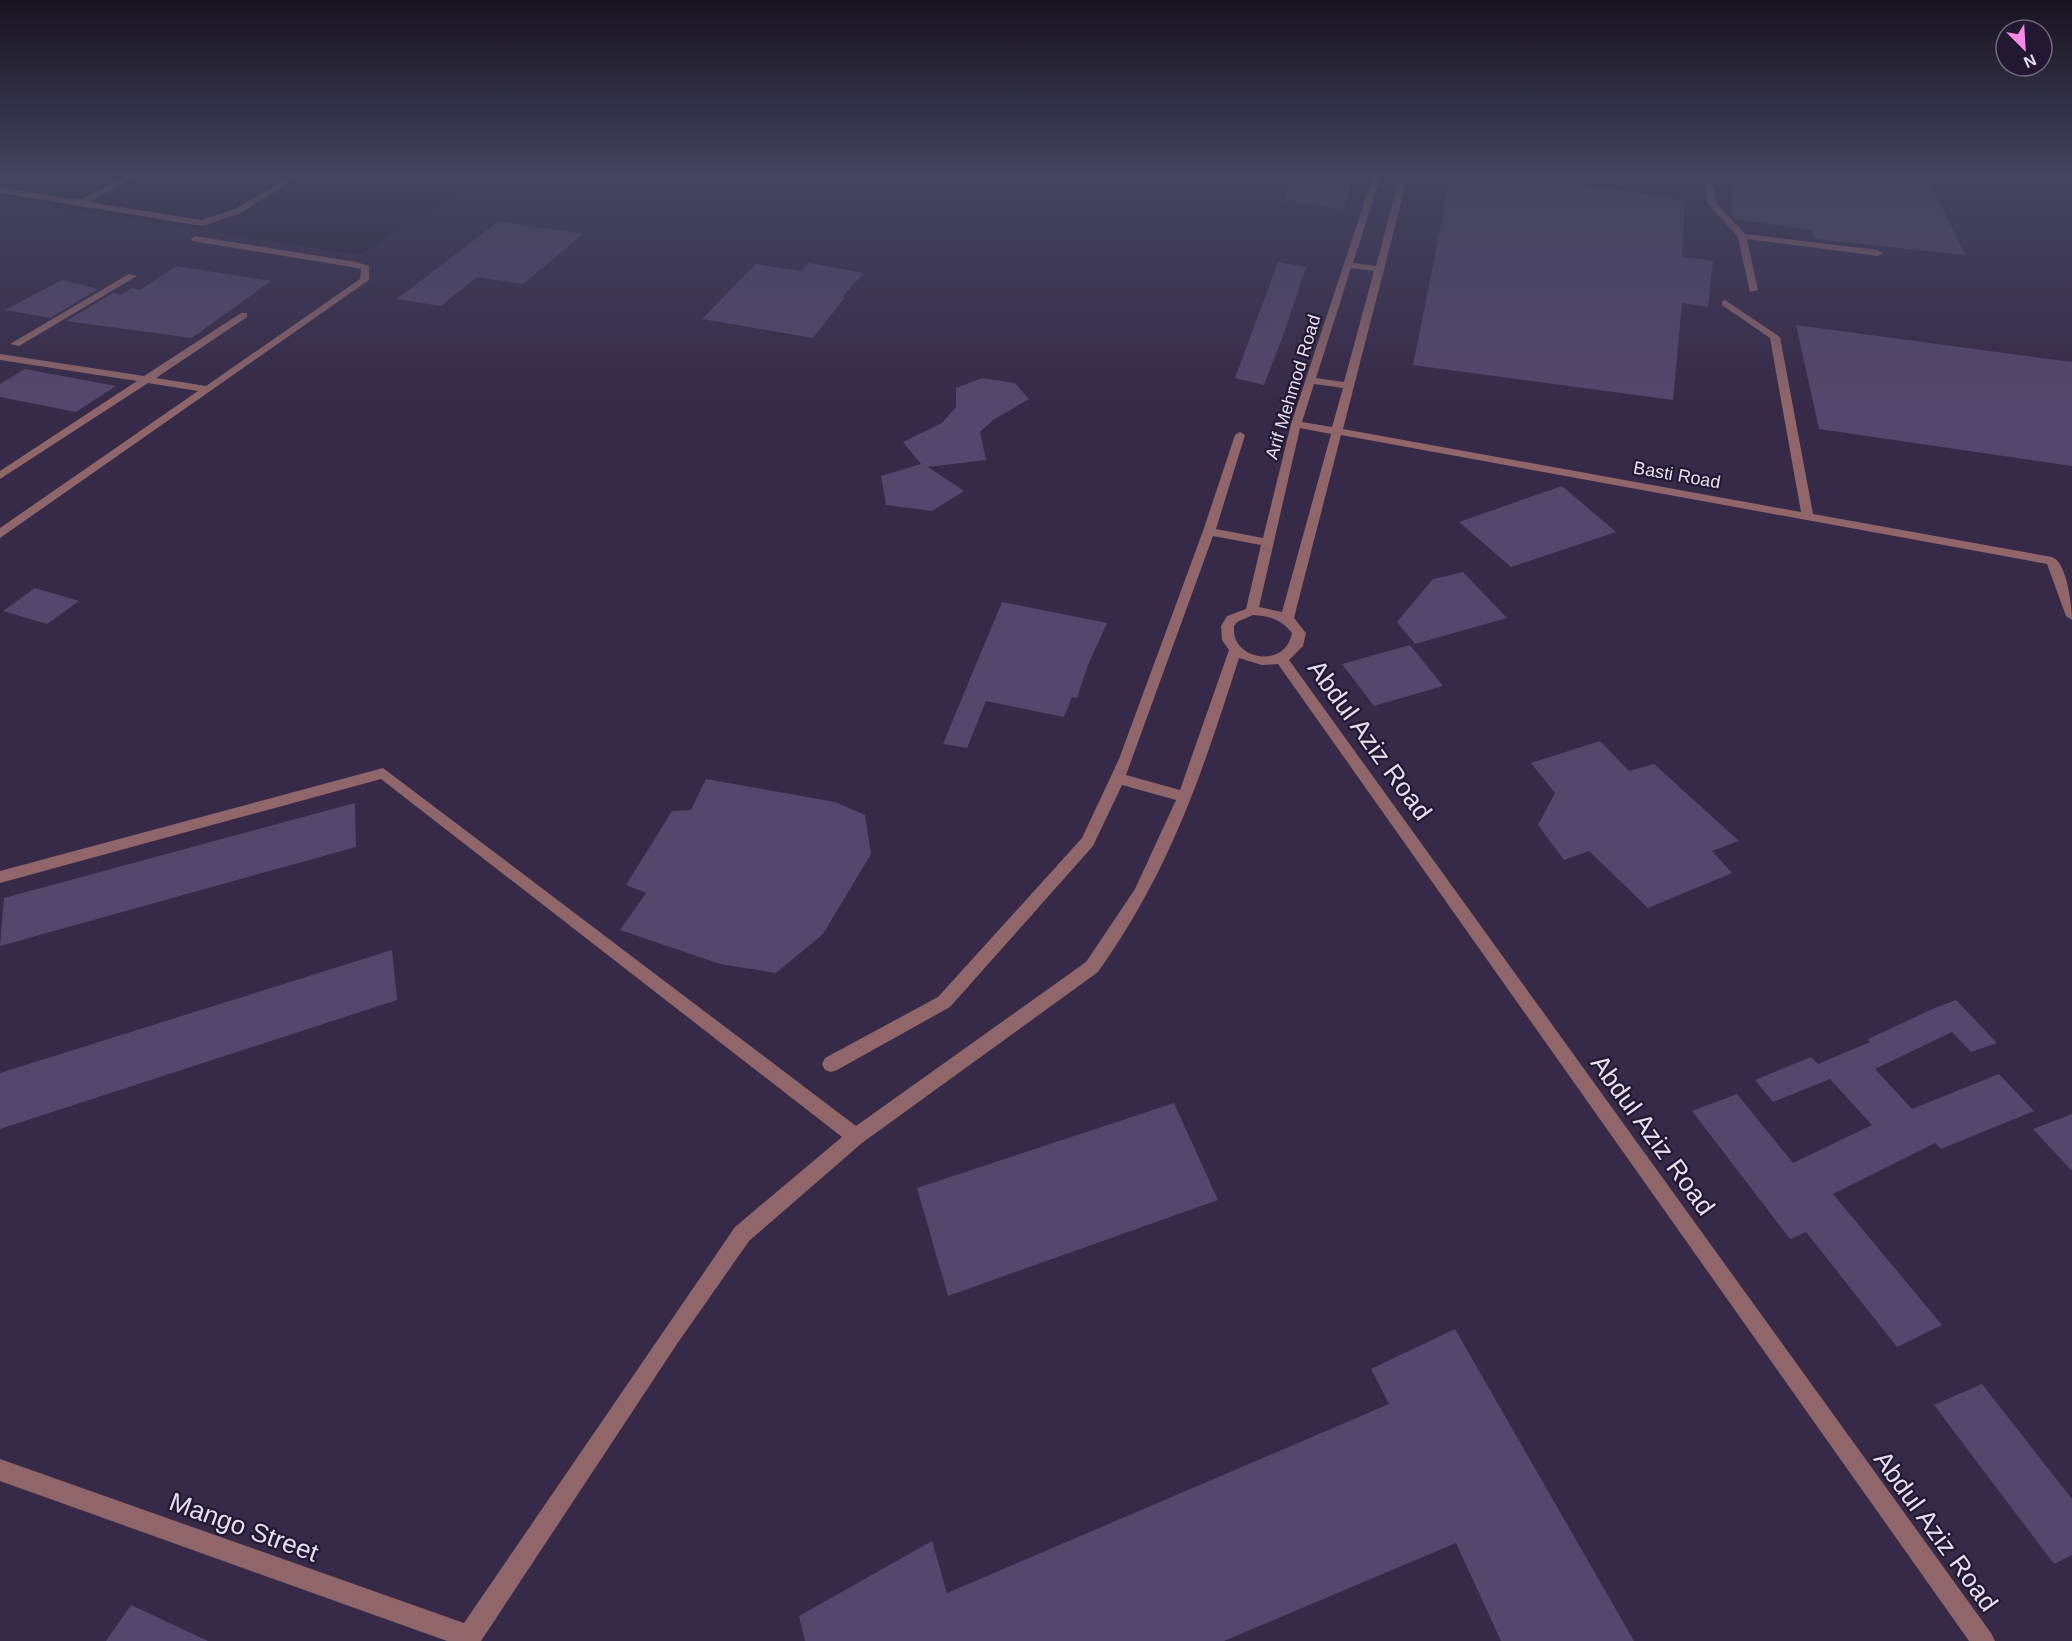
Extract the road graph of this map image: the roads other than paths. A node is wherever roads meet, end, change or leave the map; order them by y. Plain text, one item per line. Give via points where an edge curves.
1 (281, 253) edge
2 (1352, 253) edge
3 (1383, 253) edge
4 (1745, 253) edge
5 (1875, 253) edge
6 (1878, 253) dead end
7 (1348, 265) junction
8 (1378, 269) junction
9 (132, 276) dead end
10 (1752, 290) dead end
11 (1725, 303) dead end
12 (244, 315) dead end
13 (0, 341) edge
14 (15, 344) junction
15 (0, 355) edge
16 (146, 380) junction
17 (1311, 380) junction
18 (1347, 386) junction
19 (207, 389) junction
20 (1296, 424) junction
21 (1336, 431) junction
22 (1240, 435) dead end
23 (0, 476) edge
24 (1808, 517) junction
25 (1209, 531) junction
26 (0, 534) edge
27 (1268, 543) junction
28 (1252, 611) junction
29 (2072, 616) edge
30 (1287, 619) junction
31 (1235, 651) junction
32 (1281, 659) junction
33 (1117, 778) junction
34 (1186, 797) junction
35 (0, 877) edge
36 (831, 1064) dead end
37 (856, 1137) junction
38 (0, 1470) edge
39 (469, 1639) edge
40 (1983, 1641) edge

1 - 19 street via 366,268 364,280
2 - 7 street, Arif Mehmod Road
3 - 8 street
4 - 10 street
5 - 6 street
7 - 8 street
7 - 17 street, Arif Mehmod Road
8 - 18 street
9 - 14 street
11 - 24 street via 1775,337
12 - 16 street
13 - 14 street
14 - 15 street
15 - 16 street
16 - 19 street
16 - 23 street
17 - 18 street
17 - 20 street, Arif Mehmod Road
18 - 21 street
19 - 26 street
20 - 21 street, Basti Road
20 - 27 street, Arif Mehmod Road
21 - 24 street, Basti Road
21 - 30 street
22 - 25 street
24 - 29 street, Basti Road via 2052,561
25 - 27 street
25 - 33 street
27 - 28 street, Arif Mehmod Road
28 - 30 street
28 - 31 street via 1232,619 1227,627 1228,643
30 - 32 street via 1299,633 1300,641 1291,655
31 - 32 street via 1258,660
31 - 34 street
32 - 40 street, Abdul Aziz Road
33 - 34 street
33 - 36 street via 1088,843 944,1002
34 - 37 street via 1141,896 1092,967
35 - 37 street via 383,773
37 - 39 street via 742,1234
38 - 39 street, Mango Street

